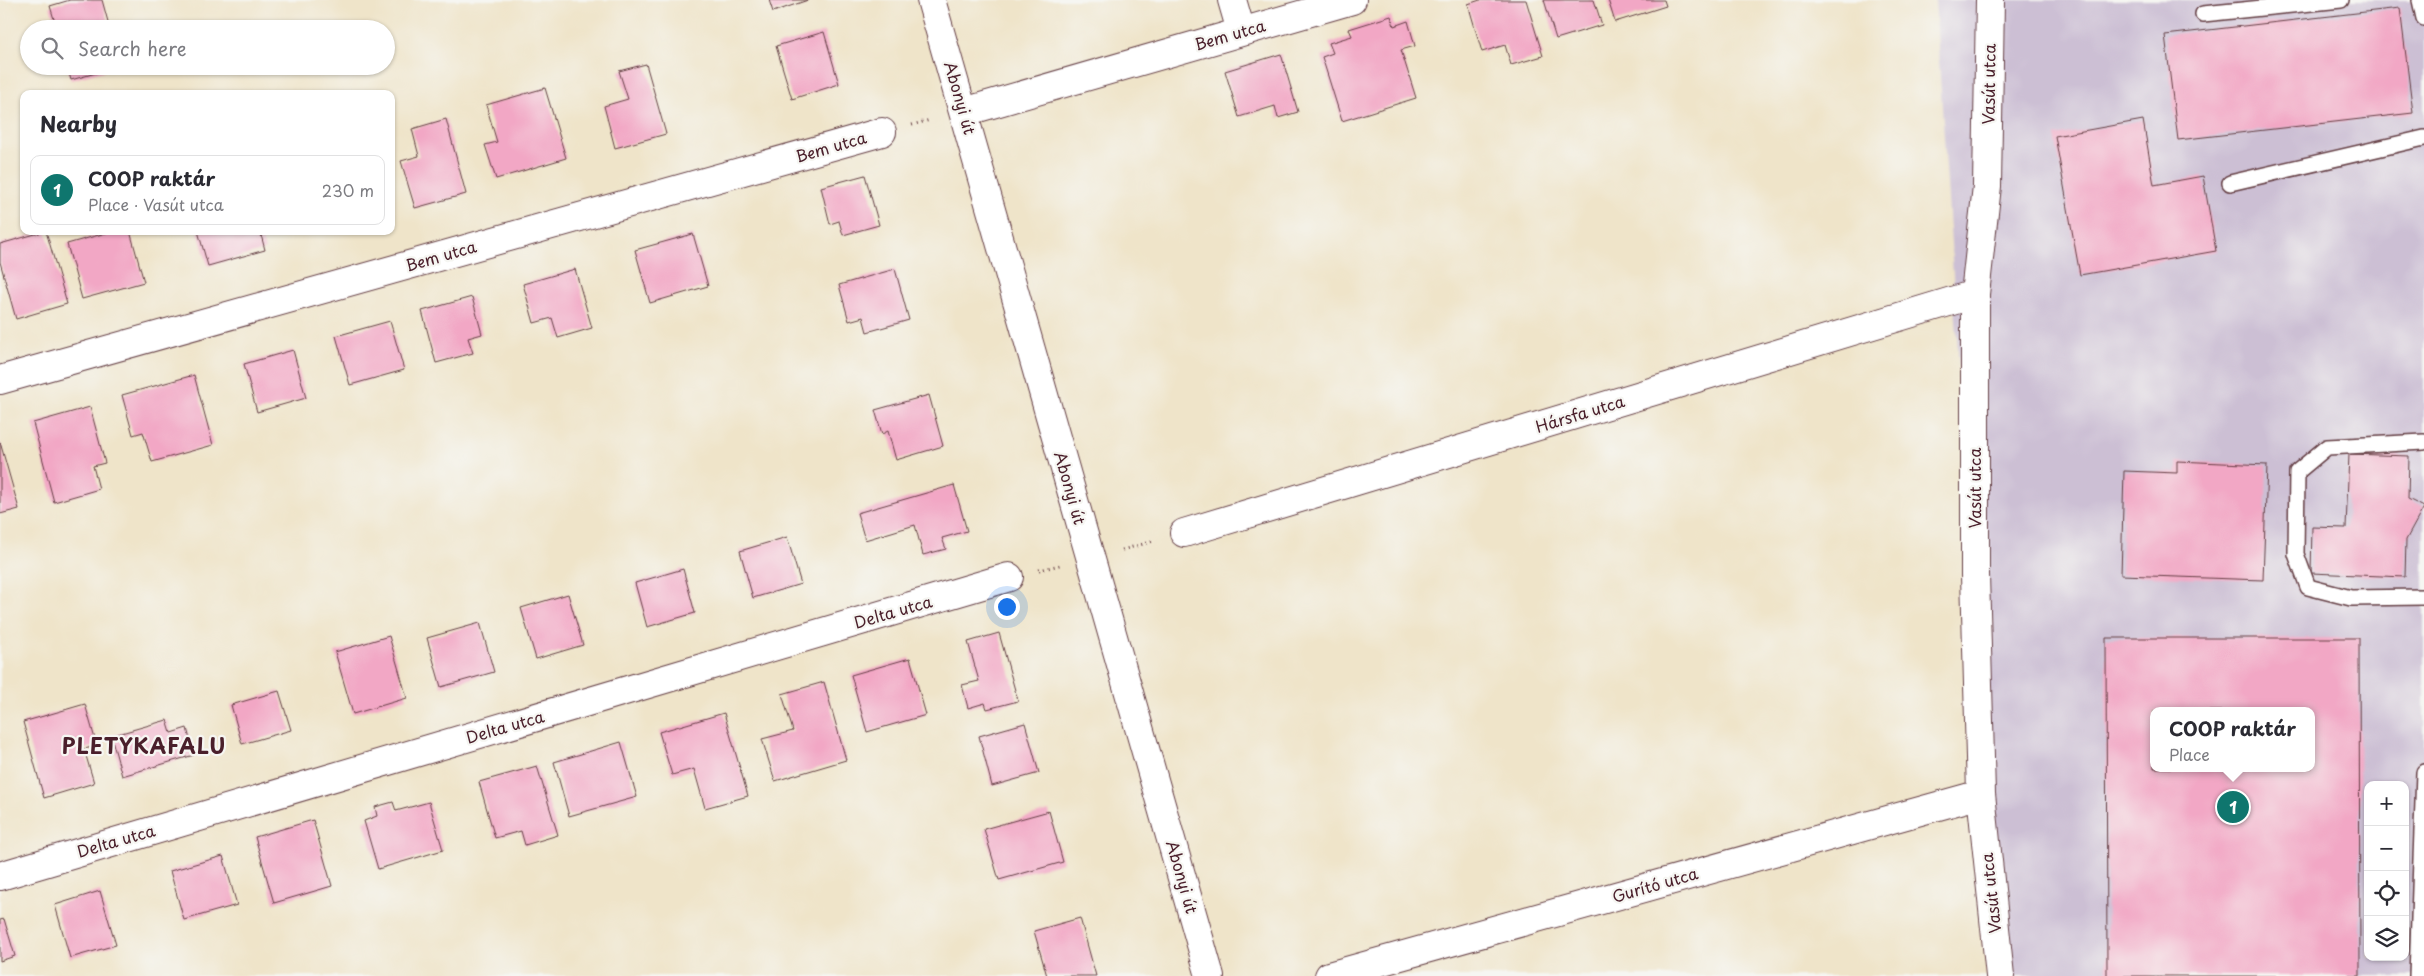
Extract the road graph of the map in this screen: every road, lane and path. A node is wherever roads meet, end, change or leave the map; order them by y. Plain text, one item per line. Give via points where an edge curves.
1 (931, 0) edge
2 (1232, 0) edge
3 (1352, 0) edge
4 (1990, 0) edge
5 (2341, 0) edge
6 (2420, 0) edge
7 (2203, 14) dead end
8 (2424, 18) edge
9 (1240, 31) junction
10 (964, 112) junction
11 (882, 132) joint
12 (2424, 138) edge
13 (2230, 183) dead end
14 (1975, 294) junction
15 (0, 380) edge
16 (2424, 442) edge
17 (1184, 534) dead end
18 (1009, 578) dead end
19 (2424, 597) edge
20 (2424, 772) edge
21 (1981, 794) junction
22 (0, 876) edge
23 (1210, 976) edge
24 (1329, 976) edge
25 (2000, 976) edge
26 (2416, 976) edge

1 - 10 street, Abonyi út
2 - 9 street
3 - 9 street, Bem utca
4 - 14 street, Vasút utca via 1987,186
5 - 7 lane
6 - 8 lane
9 - 10 street, Bem utca
10 - 11 path
10 - 23 street, Abonyi út
11 - 15 street, Bem utca
12 - 13 lane
14 - 17 street, Hársfa utca
14 - 21 street, Vasút utca via 1975,574
16 - 19 lane via 2327,447 2297,472 2296,554 2308,587 2351,598
18 - 22 street, Delta utca
20 - 26 lane
21 - 24 street, Gurító utca
21 - 25 street, Vasút utca

